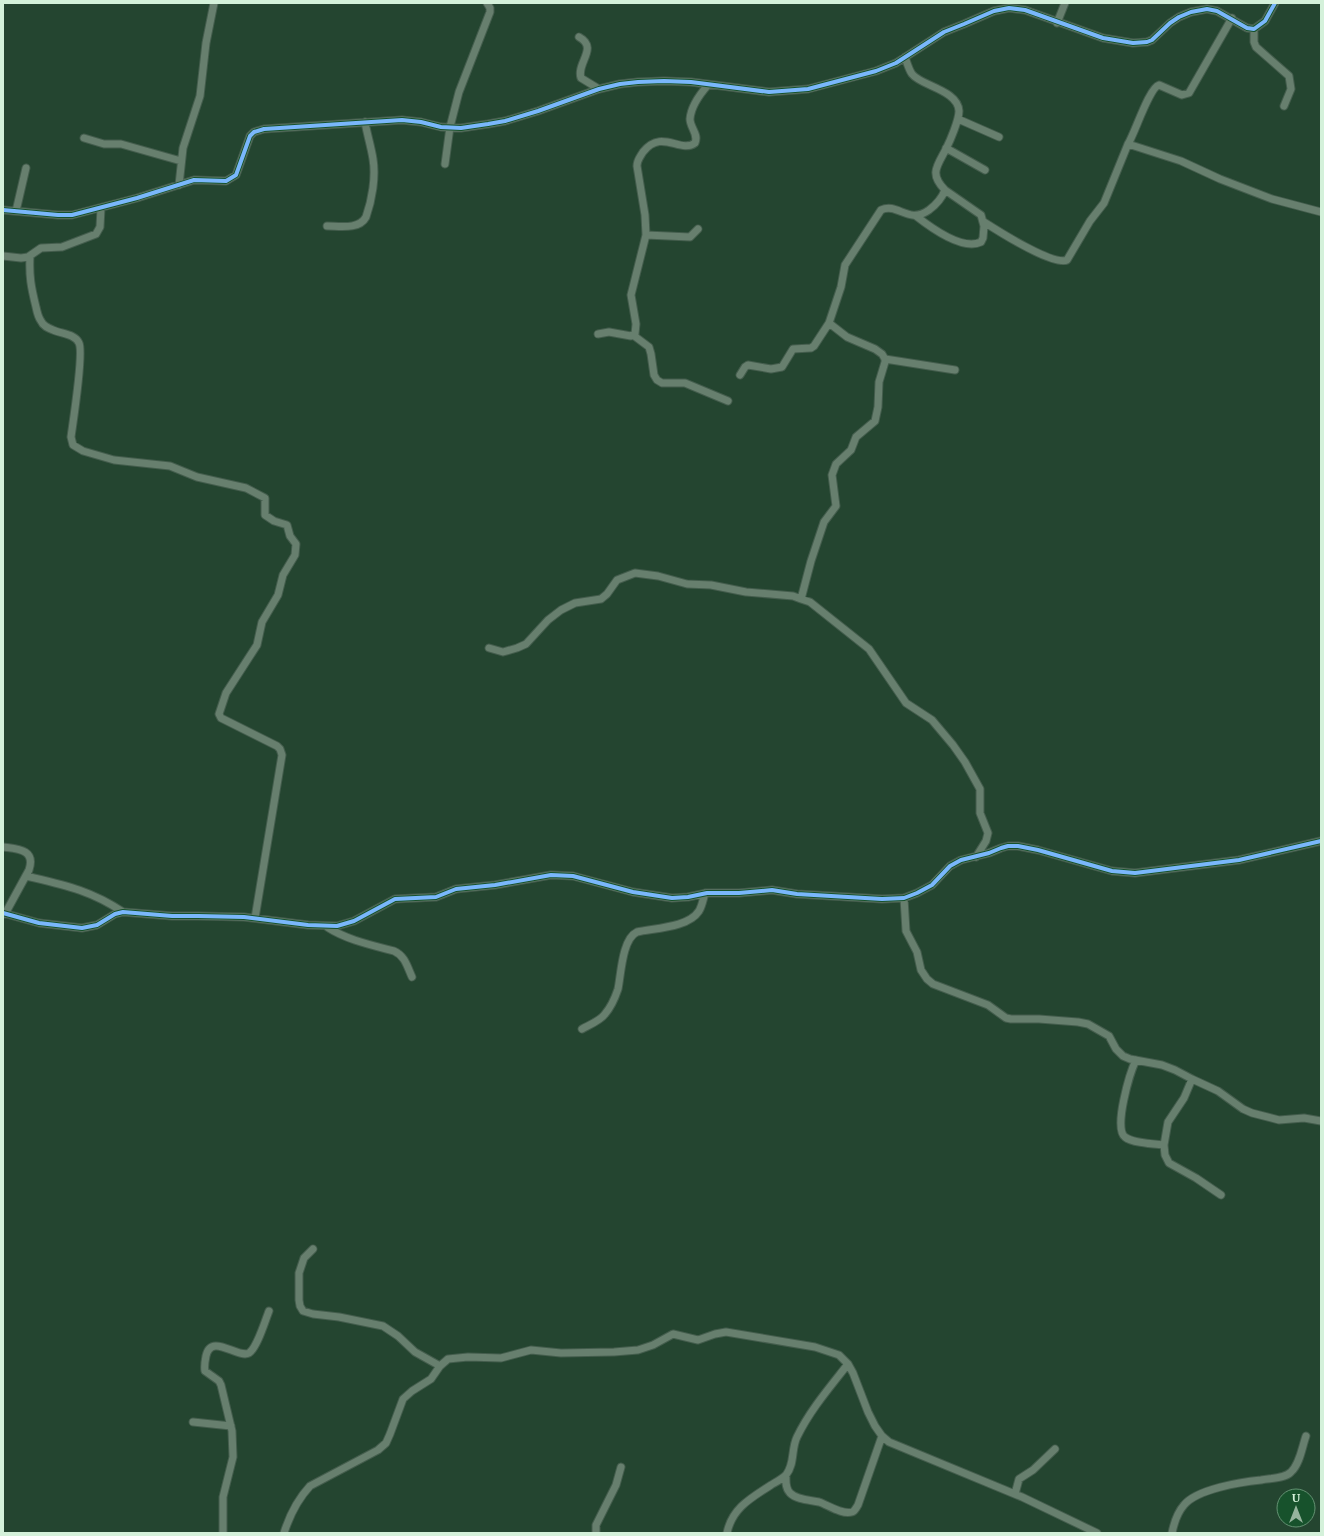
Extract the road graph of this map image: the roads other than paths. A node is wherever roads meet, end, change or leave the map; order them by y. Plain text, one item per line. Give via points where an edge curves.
1 (214, 3) edge
2 (487, 3) edge
3 (1064, 3) edge
4 (1275, 3) edge
5 (1232, 18) junction
6 (1057, 23) junction
7 (1254, 29) junction
8 (579, 37) dead end
9 (905, 59) junction
10 (708, 85) junction
11 (599, 89) junction
12 (1284, 106) dead end
13 (958, 119) junction
14 (365, 122) junction
15 (450, 127) junction
16 (999, 137) dead end
17 (84, 138) dead end
18 (1128, 144) junction
19 (946, 148) junction
20 (181, 161) junction
21 (445, 164) dead end
22 (26, 168) dead end
23 (985, 170) dead end
24 (178, 185) junction
25 (945, 190) junction
26 (101, 208) junction
27 (3, 210) edge
28 (16, 211) junction
29 (1321, 212) edge
30 (916, 216) junction
31 (984, 222) junction
32 (327, 226) dead end
33 (698, 229) dead end
34 (646, 235) junction
35 (3, 256) edge
36 (30, 256) junction
37 (829, 323) junction
38 (598, 334) dead end
39 (633, 336) junction
40 (885, 358) junction
41 (955, 370) dead end
42 (740, 375) dead end
43 (728, 401) dead end
44 (801, 598) junction
45 (488, 648) dead end
46 (1321, 841) edge
47 (3, 847) edge
48 (976, 857) junction
49 (26, 876) junction
50 (705, 893) junction
51 (904, 898) junction
52 (123, 912) junction
53 (4, 914) edge
54 (255, 918) junction
55 (327, 926) junction
56 (412, 977) dead end
57 (582, 1029) dead end
58 (1136, 1060) junction
59 (1192, 1079) junction
60 (1321, 1121) edge
61 (1164, 1145) junction
62 (1220, 1195) dead end
63 (313, 1249) dead end
64 (269, 1312) dead end
65 (848, 1364) junction
66 (440, 1366) junction
67 (193, 1422) dead end
68 (230, 1426) junction
69 (882, 1436) junction
70 (1306, 1436) dead end
71 (1055, 1449) dead end
72 (621, 1467) dead end
73 (786, 1475) junction
74 (1016, 1494) junction
75 (223, 1533) edge
76 (284, 1533) edge
77 (596, 1533) edge
78 (727, 1533) edge
79 (1097, 1533) edge
80 (1172, 1533) edge

1 - 20 street via 203,57 200,96 186,135
2 - 15 street via 490,8 488,18 459,92
3 - 6 street
4 - 7 street via 1265,21
5 - 6 street via 1207,9 1191,12 1173,20 1152,40 1138,43 1103,38
5 - 7 street via 1247,28
5 - 18 street via 1189,93 1182,95 1155,86
6 - 9 street via 1017,8 1000,9 936,35
7 - 12 street via 1256,47 1289,76 1291,89
8 - 11 street via 588,46 580,70 581,78
9 - 10 street via 867,74 794,91 769,92
9 - 13 street via 915,77 947,94 956,104 959,110
10 - 11 street via 664,81 620,84
10 - 34 street via 696,101 690,118 697,137 695,143 690,146 662,142 652,144 638,160
11 - 15 street via 505,121
13 - 16 street
13 - 19 street
14 - 15 street via 414,121
14 - 24 street via 258,130 250,136 234,177 226,181 198,180
14 - 32 street via 374,168 367,213 363,221 353,226
15 - 21 street
17 - 20 street via 104,144 118,143
18 - 29 street via 1181,161 1272,199
18 - 31 street via 1104,203 1067,260 1054,259 1018,243
19 - 23 street
19 - 25 street via 936,171 938,181
20 - 24 street
22 - 28 street
24 - 26 street
25 - 30 street via 937,203
25 - 31 street via 977,211
26 - 28 street via 65,216
26 - 36 street via 100,227 96,234 62,247 41,248
27 - 28 street
30 - 31 street via 934,229 968,244 979,244 982,241
30 - 37 street via 892,208 879,212 845,266 842,287
33 - 34 street via 690,237
34 - 39 street via 631,295 636,327
35 - 36 street
36 - 54 street via 29,277 40,321 73,337 80,346 71,439 73,445 83,451 114,460 170,466 197,477 246,488 264,496 265,515 287,525 296,544 295,555 284,573 280,592 262,622 257,645 226,693 219,714 221,718 277,746 282,755
37 - 40 street via 847,337 875,349
37 - 42 street via 814,346 793,349 782,366 771,369 748,365
38 - 39 street via 609,332
39 - 43 street via 649,348 657,380 662,383 685,384
40 - 41 street
40 - 44 street via 884,371 879,382 875,421 856,438 833,471 836,506 824,522
44 - 45 street via 687,584 635,573 617,580 601,598 575,603 561,610 526,644 503,652
44 - 48 street via 815,605 869,649 906,703 932,720 965,762 980,788 980,813 988,833
46 - 48 street via 1238,860 1135,873 1112,871 1018,846 1001,848
47 - 49 street via 20,849 29,855 30,866
48 - 51 street via 960,860 945,870 932,885
49 - 52 street via 79,889
49 - 53 street
50 - 51 street via 772,890 862,898
50 - 55 street via 681,898 662,897 573,876 556,875 456,889 436,897 395,899 354,921
50 - 57 street via 698,913 687,921 633,934 625,952 612,1004 602,1018
51 - 58 street via 906,931 917,952 918,964 930,983 988,1005 1006,1018 1088,1024 1109,1036 1119,1053
52 - 53 street via 82,928 39,923
52 - 54 street
54 - 55 street
55 - 56 street via 345,936 400,954
58 - 59 street via 1162,1065
58 - 61 street via 1123,1104 1122,1134 1132,1140
59 - 60 street via 1218,1091 1252,1113 1279,1120 1304,1118
59 - 61 street via 1184,1098 1169,1119
61 - 62 street via 1169,1163
63 - 66 street via 304,1258 299,1273 299,1300 303,1311 383,1326 415,1352
64 - 68 street via 250,1352 244,1354 215,1346 207,1353 205,1371 221,1385
65 - 66 street via 840,1355 815,1347 726,1332 698,1340 673,1334 638,1350 560,1353 531,1350 501,1358 453,1357
65 - 69 street via 868,1412
65 - 73 street via 796,1438 792,1463
66 - 76 street via 430,1379 403,1399 386,1443 378,1450 310,1486 302,1494
67 - 68 street
68 - 75 street via 233,1457 223,1497
69 - 73 street via 856,1508 852,1512 791,1494 787,1489
69 - 74 street via 906,1450
70 - 80 street via 1297,1464 1286,1476 1254,1480 1192,1497 1175,1518
71 - 74 street via 1033,1470 1018,1479
72 - 77 street via 616,1485 596,1525
73 - 78 street via 743,1504 735,1512
74 - 79 street

